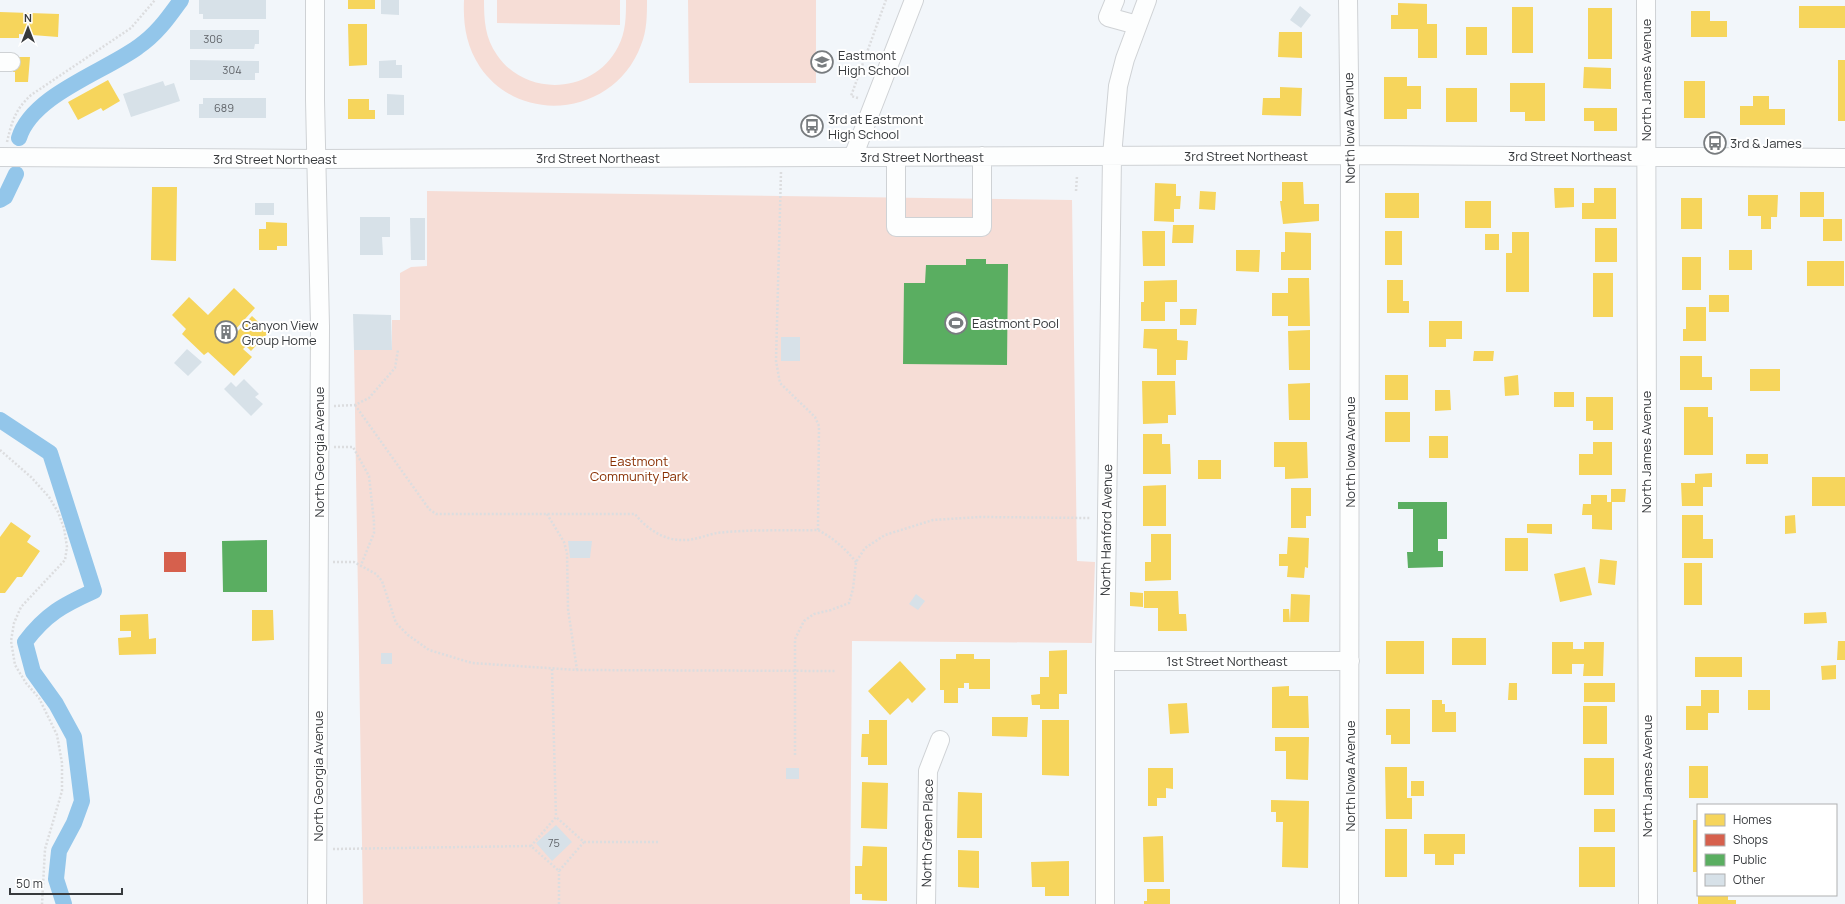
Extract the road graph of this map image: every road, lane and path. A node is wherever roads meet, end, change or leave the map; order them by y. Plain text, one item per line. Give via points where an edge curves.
1 (155, 0) edge
2 (316, 0) edge
3 (886, 0) edge
4 (914, 0) edge
5 (1115, 0) edge
6 (1147, 0) edge
7 (1348, 0) edge
8 (1646, 0) edge
9 (1137, 25) junction
10 (862, 100) dead end
11 (982, 156) junction
12 (1112, 156) junction
13 (1350, 156) junction
14 (1646, 156) junction
15 (0, 157) edge
16 (781, 157) junction
17 (852, 157) junction
18 (896, 157) junction
19 (1845, 158) edge
20 (317, 159) junction
21 (1077, 176) dead end
22 (1076, 191) dead end
23 (398, 350) dead end
24 (355, 405) junction
25 (320, 406) junction
26 (319, 447) junction
27 (0, 450) edge
28 (546, 514) junction
29 (1079, 518) dead end
30 (818, 530) junction
31 (319, 562) junction
32 (856, 562) junction
33 (361, 565) junction
34 (1105, 661) junction
35 (1350, 661) junction
36 (552, 669) junction
37 (576, 670) junction
38 (796, 671) junction
39 (835, 671) dead end
40 (940, 740) dead end
41 (795, 755) dead end
42 (556, 817) junction
43 (584, 842) junction
44 (659, 842) dead end
45 (531, 846) junction
46 (318, 849) junction
47 (559, 871) junction
48 (42, 904) edge
49 (317, 904) edge
50 (559, 904) edge
51 (926, 904) edge
52 (1105, 904) edge
53 (1349, 904) edge
54 (1648, 904) edge

1 - 15 path via 130,28 20,105
2 - 20 street, North Georgia Avenue
3 - 10 path via 851,96
4 - 17 street
5 - 9 street via 1108,17
6 - 9 street, North Hanford Avenue
7 - 13 street, North Iowa Avenue
8 - 14 street, North James Avenue
9 - 12 street, North Hanford Avenue via 1118,86
11 - 12 street, 3rd Street Northeast
11 - 18 street, 3rd Street Northeast
11 - 18 street via 982,227 896,227
12 - 13 street, 3rd Street Northeast
12 - 34 street, North Hanford Avenue
13 - 14 street, 3rd Street Northeast
13 - 35 street, North Iowa Avenue
14 - 19 street, 3rd Street Northeast
14 - 54 street, North James Avenue
15 - 20 street, 3rd Street Northeast
16 - 17 street, 3rd Street Northeast
16 - 20 street, 3rd Street Northeast
16 - 30 path via 776,361 780,383 815,417 820,426
17 - 18 street, 3rd Street Northeast
20 - 25 street, North Georgia Avenue
21 - 22 path
23 - 24 path via 395,368 386,380 369,398
24 - 25 path
24 - 28 path via 428,509 436,514
25 - 26 street, North Georgia Avenue
26 - 31 street, North Georgia Avenue
26 - 33 path via 353,447 368,476 374,533
27 - 48 path via 49,497 64,528 67,547 65,560 21,607 14,623 11,641 15,665 39,698 57,735 62,763 62,791 45,849
28 - 30 path via 635,514 642,524 653,531 667,538 682,540 717,533
28 - 37 path via 564,542 567,552 568,609
29 - 32 path via 980,517 933,520 885,535 865,548
30 - 32 path via 832,537
31 - 33 path via 354,562
31 - 46 street, North Georgia Avenue
32 - 38 path via 849,603 814,614 804,621 798,630 795,639
33 - 36 path via 382,581 396,623 428,650 472,663
34 - 35 street, 1st Street Northeast
34 - 52 street, North Hanford Avenue
35 - 53 street, North Iowa Avenue
36 - 37 path
36 - 42 path
37 - 38 path
38 - 39 path
38 - 41 path
40 - 51 street, North Green Place via 928,771
42 - 43 path
42 - 45 path
43 - 44 path
43 - 47 path
45 - 46 path
45 - 47 path
46 - 49 street, North Georgia Avenue
47 - 50 path

